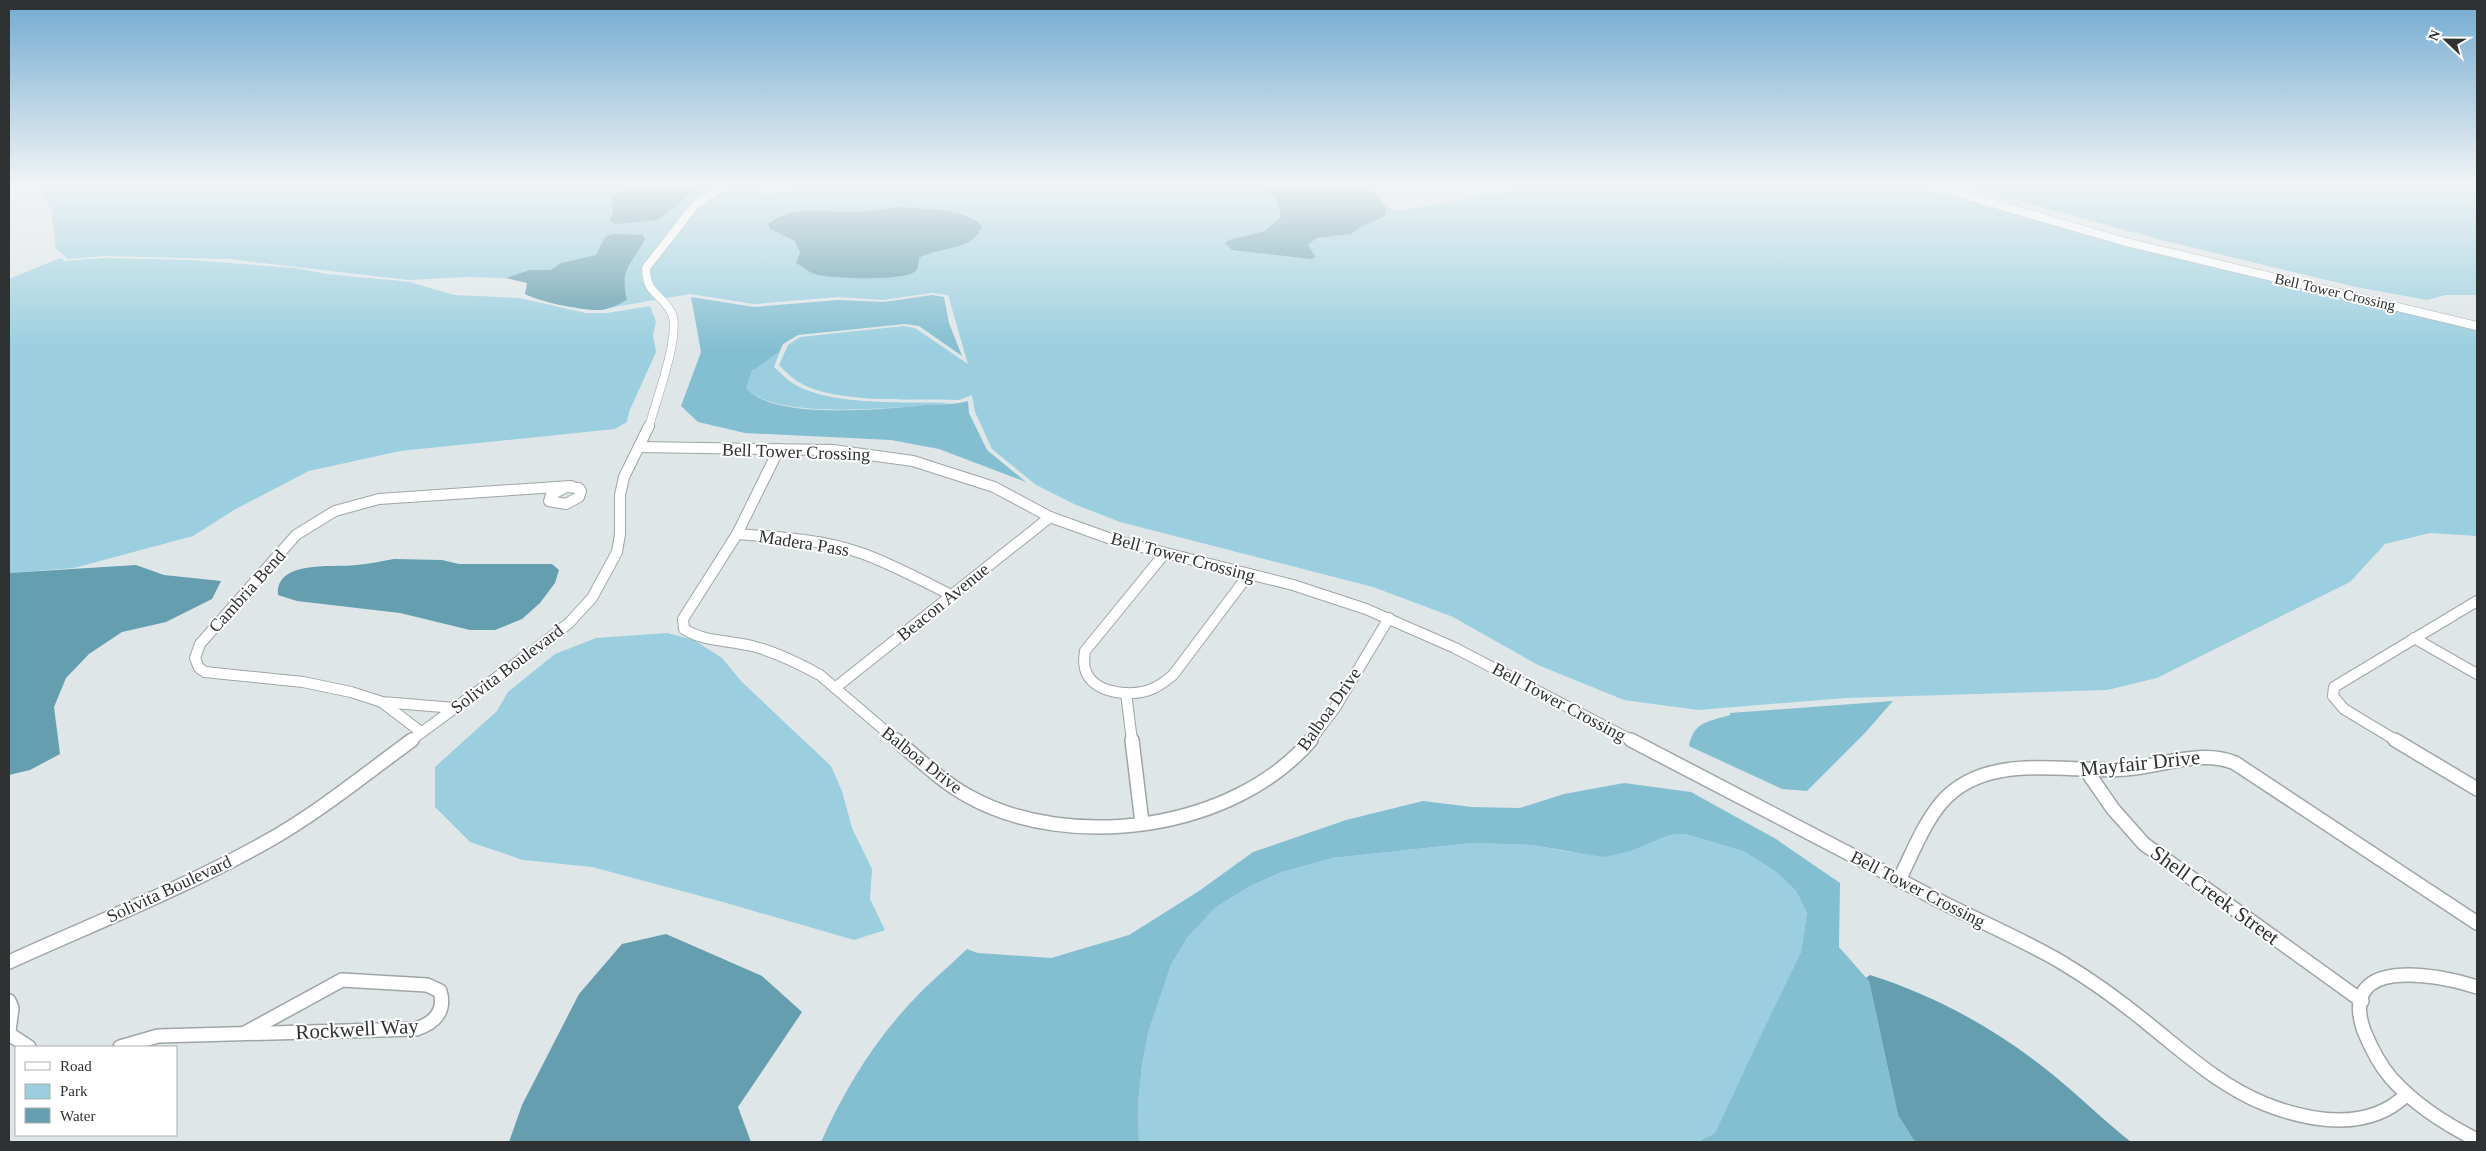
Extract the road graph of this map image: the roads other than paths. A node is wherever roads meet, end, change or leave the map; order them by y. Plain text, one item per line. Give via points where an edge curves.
1 (667, 240) edge
2 (2121, 240) edge
3 (2477, 326) edge
4 (640, 447) junction
5 (779, 449) junction
6 (571, 486) dead end
7 (1050, 516) junction
8 (737, 534) junction
9 (1165, 553) junction
10 (1249, 574) junction
11 (951, 595) junction
12 (2477, 601) edge
13 (1389, 618) junction
14 (2414, 638) junction
15 (2477, 674) edge
16 (835, 688) junction
17 (1126, 693) junction
18 (382, 702) junction
19 (455, 708) junction
20 (420, 732) junction
21 (2086, 770) junction
22 (2477, 789) edge
23 (1142, 823) junction
24 (1898, 880) junction
25 (2477, 923) edge
26 (9, 962) edge
27 (2477, 987) edge
28 (2362, 1001) junction
29 (9, 1002) edge
30 (9, 1033) edge
31 (245, 1033) junction
32 (28, 1046) edge
33 (123, 1046) edge
34 (2407, 1094) junction
35 (2477, 1140) edge

1 - 4 street, Solivita Boulevard via 646,268 646,280 667,304 674,330 647,433
2 - 3 street, Bell Tower Crossing
4 - 5 street, Bell Tower Crossing
4 - 19 street, Solivita Boulevard via 624,477 620,495 617,552 592,598 568,623
5 - 7 street, Bell Tower Crossing via 833,450 913,461 994,487
5 - 8 street, Balboa Drive
6 - 18 street, Cambria Bend via 379,499 355,503 329,514 296,535 200,644 194,658 205,672 323,685
7 - 9 street, Bell Tower Crossing via 1114,540
7 - 11 street, Beacon Avenue
8 - 11 street, Madera Pass via 800,539 841,547 879,560
8 - 16 street, Balboa Drive via 683,619 684,629 694,635 728,640 777,654 820,675
9 - 10 street, Bell Tower Crossing
9 - 17 street via 1092,641 1084,656 1084,667 1093,682 1104,689
10 - 13 street, Bell Tower Crossing via 1320,593
10 - 17 street via 1173,675 1157,687
11 - 16 street, Beacon Avenue
12 - 14 street
13 - 23 street, Balboa Drive via 1316,734 1284,767 1223,803 1188,815
13 - 24 street, Bell Tower Crossing via 1456,648
14 - 15 street
14 - 22 street via 2334,687 2333,697 2344,709
16 - 23 street, Balboa Drive via 947,784 971,798 999,810 1047,822 1081,826
17 - 23 street
18 - 19 street, Cambria Bend
18 - 20 street
19 - 20 street, Solivita Boulevard
20 - 26 street, Solivita Boulevard via 301,821 266,842 223,865
21 - 24 street, Mayfair Drive via 2013,770 1984,776 1959,788 1934,814
21 - 25 street, Mayfair Drive via 2135,768 2206,756 2225,759
21 - 28 street, Shell Creek Street via 2112,811 2144,844
24 - 34 street, Bell Tower Crossing via 2026,942 2071,968 2117,999 2204,1070 2267,1106 2293,1114 2345,1120 2368,1118 2386,1111
27 - 28 street via 2432,974 2400,973 2377,980 2368,988
28 - 34 street via 2360,1020 2370,1048
29 - 30 street via 12,1008
30 - 32 street
31 - 31 street, Rockwell Way via 342,980 426,985 440,991 444,1000 441,1011 429,1026 416,1029
31 - 33 street, Rockwell Way via 158,1036
34 - 35 street via 2435,1116

